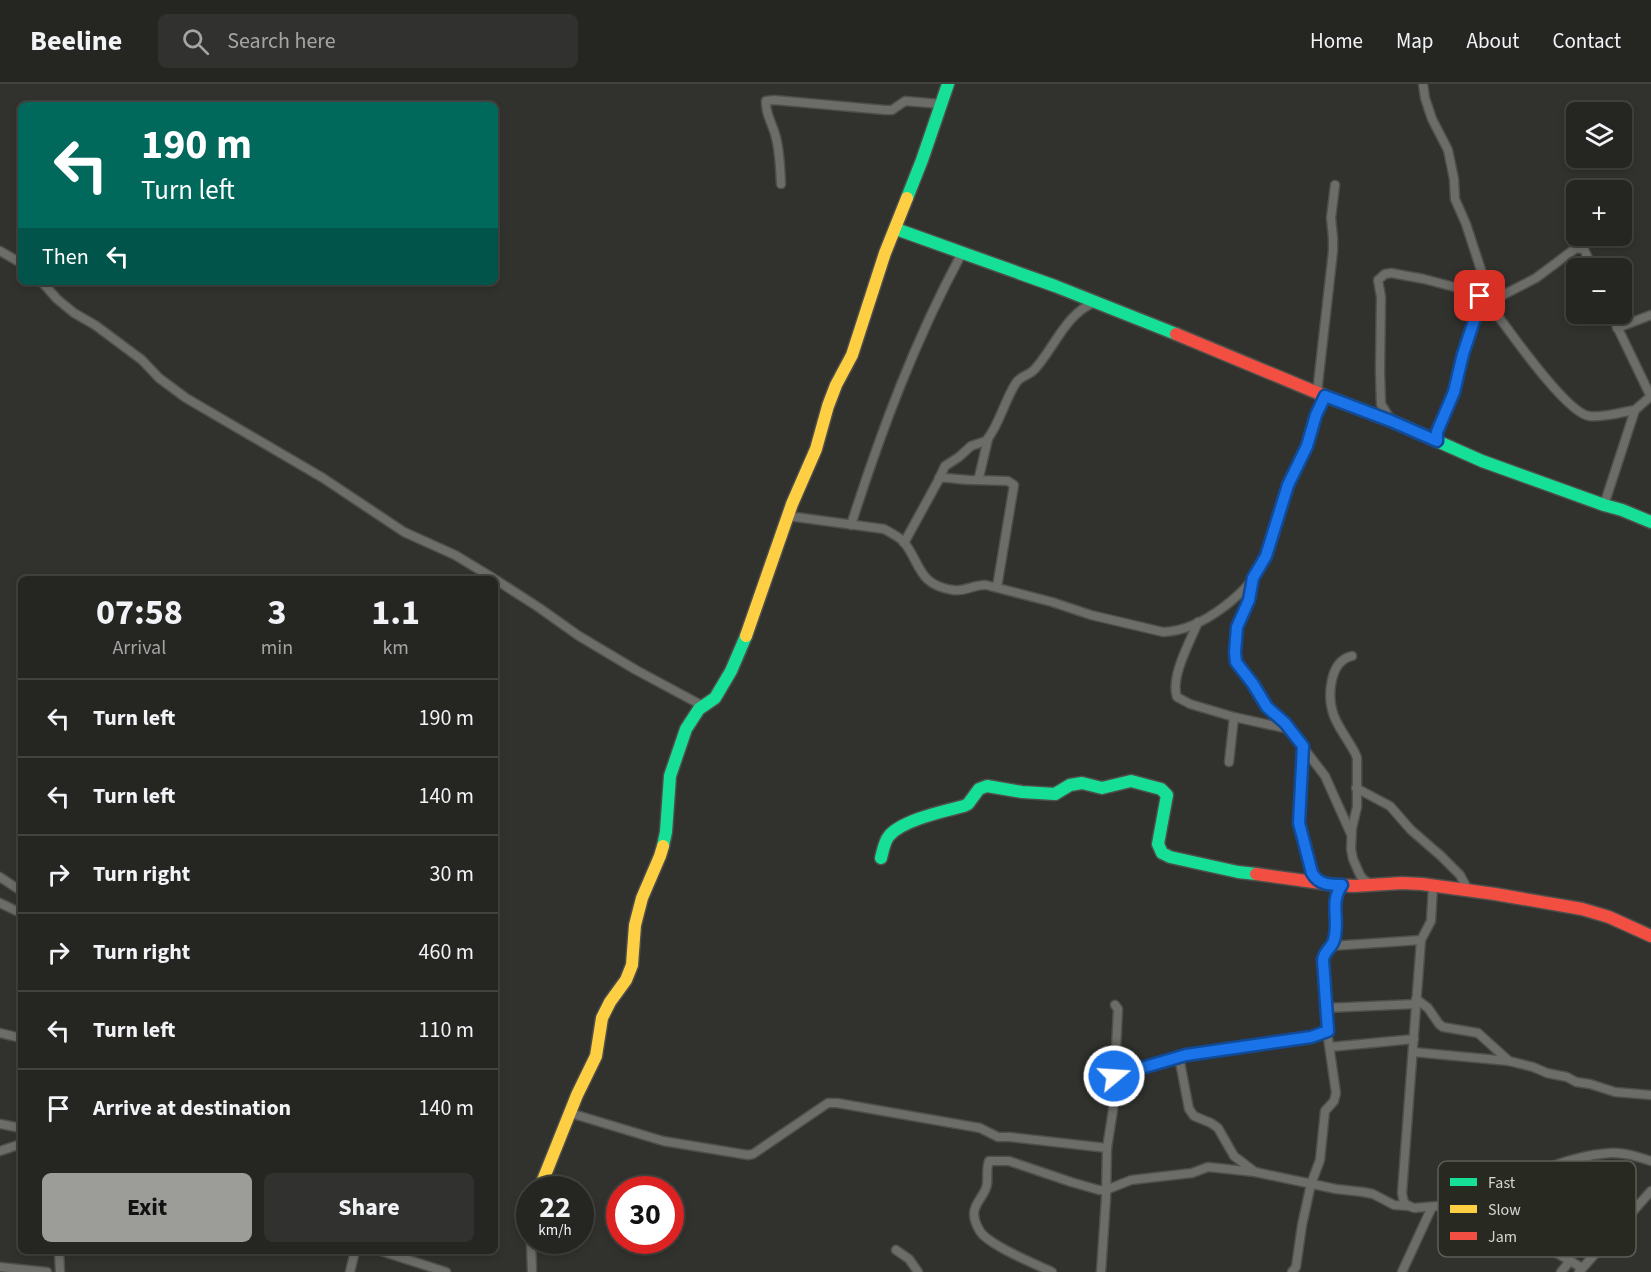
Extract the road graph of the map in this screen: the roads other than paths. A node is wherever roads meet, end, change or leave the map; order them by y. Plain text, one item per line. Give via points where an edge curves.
1 (948, 84) edge
2 (1423, 84) edge
3 (941, 104) junction
4 (780, 184) dead end
5 (1335, 186) dead end
6 (896, 229) junction
7 (0, 251) edge
8 (962, 253) junction
9 (1588, 258) edge
10 (18, 261) edge
11 (1481, 283) junction
12 (45, 285) edge
13 (1483, 298) junction
14 (1096, 302) junction
15 (1651, 315) edge
16 (1615, 324) edge
17 (1617, 328) junction
18 (1321, 394) junction
19 (1651, 397) edge
20 (1635, 410) junction
21 (1391, 421) junction
22 (988, 439) junction
23 (1437, 441) junction
24 (939, 478) junction
25 (976, 480) junction
26 (1604, 505) junction
27 (788, 516) junction
28 (1651, 522) edge
29 (850, 525) junction
30 (904, 543) junction
31 (490, 576) edge
32 (1253, 578) junction
33 (498, 581) edge
34 (997, 587) junction
35 (1198, 622) junction
36 (1352, 656) dead end
37 (703, 705) junction
38 (1234, 717) junction
39 (1289, 729) junction
40 (1303, 746) junction
41 (1229, 762) dead end
42 (1356, 788) junction
43 (1351, 834) junction
44 (882, 858) dead end
45 (0, 877) edge
46 (1322, 883) junction
47 (1342, 885) junction
48 (1374, 885) junction
49 (1433, 886) junction
50 (18, 889) edge
51 (1468, 890) junction
52 (0, 903) edge
53 (18, 912) edge
54 (1651, 936) edge
55 (1421, 940) junction
56 (1331, 946) junction
57 (1416, 1001) junction
58 (1114, 1005) dead end
59 (1326, 1008) junction
60 (1328, 1031) junction
61 (0, 1034) edge
62 (18, 1037) edge
63 (1414, 1039) junction
64 (1330, 1047) junction
65 (1413, 1052) junction
66 (1179, 1057) junction
67 (1509, 1061) junction
68 (1114, 1076) junction
69 (1651, 1095) edge
70 (570, 1113) junction
71 (0, 1124) edge
72 (18, 1127) edge
73 (18, 1145) edge
74 (1107, 1148) junction
75 (0, 1151) edge
76 (1650, 1158) edge
77 (1571, 1161) edge
78 (1255, 1172) junction
79 (544, 1176) edge
80 (1311, 1184) junction
81 (1106, 1190) junction
82 (1651, 1191) edge
83 (1409, 1206) junction
84 (1432, 1207) junction
85 (1438, 1207) edge
86 (1636, 1208) edge
87 (896, 1250) dead end
88 (59, 1254) edge
89 (354, 1254) edge
90 (390, 1254) edge
91 (531, 1254) edge
92 (1563, 1257) edge
93 (1592, 1257) edge
94 (1570, 1261) junction
95 (0, 1267) edge
96 (1580, 1270) edge
97 (47, 1272) edge
98 (60, 1272) edge
99 (350, 1272) edge
100 (446, 1272) edge
101 (531, 1272) edge
102 (918, 1272) edge
103 (1052, 1272) edge
104 (1101, 1272) edge
105 (1292, 1272) edge
106 (1401, 1272) edge
107 (1561, 1272) edge

1 - 3 street
2 - 11 street via 1432,119 1448,150 1455,199 1466,224
3 - 4 street via 905,101 885,110 766,101 779,153
3 - 6 street
5 - 18 street
6 - 8 street
6 - 27 street via 852,355 836,385 816,449
7 - 10 street
8 - 14 street
8 - 29 street via 900,384
9 - 13 street via 1584,249 1576,248 1536,278 1499,297
11 - 13 street via 1479,292
11 - 21 street via 1458,288 1391,273 1378,280 1381,404
12 - 31 street via 57,299 186,398 323,478 404,532
13 - 20 street via 1537,368 1577,411 1599,416
13 - 23 street
14 - 18 street
14 - 22 street via 1079,312 1035,369 1017,381
15 - 17 street
16 - 17 street
17 - 19 street
18 - 21 street
18 - 32 street via 1307,446 1288,485 1266,556
19 - 20 street
20 - 26 street
21 - 23 street
22 - 24 street via 970,446 945,466
22 - 25 street
23 - 26 street
24 - 25 street
24 - 30 street
25 - 34 street via 1008,481 1014,485
26 - 28 street
27 - 29 street
27 - 37 street via 731,671 715,698
29 - 30 street via 884,529
30 - 34 street via 922,574 938,586 957,591 981,584
32 - 35 street via 1230,604
32 - 39 street via 1249,600 1237,627 1234,657 1267,707
33 - 37 street via 579,636
34 - 35 street via 1162,632
35 - 38 street via 1180,664 1176,694 1190,704
36 - 42 street via 1336,668 1331,698 1335,718 1357,758
37 - 70 street via 686,729 670,776 666,832 635,925 632,965 602,1018 596,1056
38 - 39 street
38 - 41 street
39 - 40 street
40 - 43 street via 1325,776
40 - 46 street via 1299,828 1312,873
42 - 43 street via 1357,807
42 - 51 street via 1394,810 1460,875
43 - 48 street via 1356,867 1364,880
44 - 46 street via 894,831 928,816 964,807 982,787 1055,795 1070,785 1082,783 1102,788 1131,781 1161,789 1167,795 1158,844 1162,853 1238,872
45 - 50 street
46 - 47 street
47 - 48 street
47 - 56 street via 1335,895 1336,928
48 - 49 street
49 - 51 street
49 - 55 street via 1431,921
51 - 54 street via 1582,909
52 - 53 street
55 - 56 street
55 - 57 street
56 - 59 street via 1323,960
57 - 59 street
57 - 63 street
57 - 67 street via 1428,1008 1439,1024 1478,1033
58 - 68 street via 1118,1009
59 - 60 street
60 - 64 street
60 - 66 street
61 - 62 street
63 - 64 street
63 - 65 street
64 - 80 street via 1336,1093 1325,1111 1320,1160
65 - 67 street
65 - 83 street via 1402,1193
66 - 68 street
66 - 78 street via 1189,1109 1194,1116 1218,1128 1234,1156
67 - 69 street via 1608,1090
68 - 74 street
70 - 74 street via 663,1141 747,1155 828,1103 837,1102 980,1128 1001,1137
70 - 79 street
71 - 72 street
73 - 75 street
74 - 81 street
76 - 77 street via 1612,1153
78 - 80 street
78 - 81 street via 1208,1167 1192,1173 1131,1180
80 - 83 street via 1373,1194 1394,1205
80 - 105 street
81 - 103 street via 1090,1189 1009,1161 989,1161 987,1184 974,1212 981,1233
81 - 104 street
82 - 86 street
83 - 84 street
84 - 85 street
84 - 106 street
87 - 102 street
88 - 98 street
89 - 99 street
90 - 100 street
91 - 101 street
92 - 94 street
93 - 96 street
94 - 96 street
94 - 107 street
95 - 97 street

